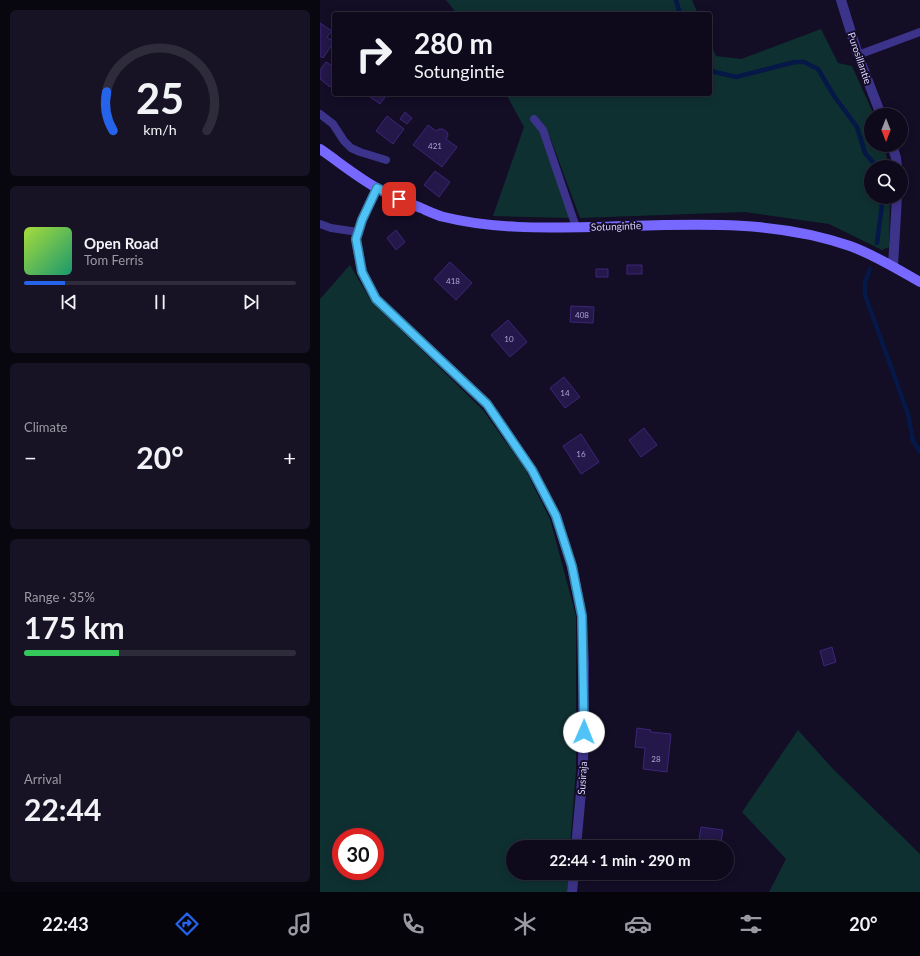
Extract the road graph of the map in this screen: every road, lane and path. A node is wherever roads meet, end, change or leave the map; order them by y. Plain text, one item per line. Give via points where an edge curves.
1 (841, 0) edge
2 (920, 32) edge
3 (858, 55) junction
4 (878, 108) edge
5 (320, 114) edge
6 (534, 120) dead end
7 (320, 149) edge
8 (386, 160) dead end
9 (377, 188) junction
10 (897, 204) edge
11 (320, 224) edge
12 (576, 227) junction
13 (358, 232) junction
14 (893, 266) junction
15 (920, 282) edge
16 (577, 840) edge
17 (573, 880) edge
18 (572, 892) edge

1 - 3 street, Purosillantie
2 - 3 lane
3 - 4 street, Purosillantie
5 - 8 lane via 333,124 351,148
6 - 12 lane via 544,130
7 - 9 street, Sotungintie
9 - 12 street, Sotungintie via 444,217 493,225
9 - 13 street, Susiraja
10 - 14 street
11 - 13 lane
12 - 14 street, Sotungintie via 693,224 746,225 788,230 850,246
13 - 16 street, Susiraja via 357,245 362,272 376,299 487,404 532,470 556,516 572,566 582,616 583,770
14 - 15 street, Sotungintie
17 - 18 street

